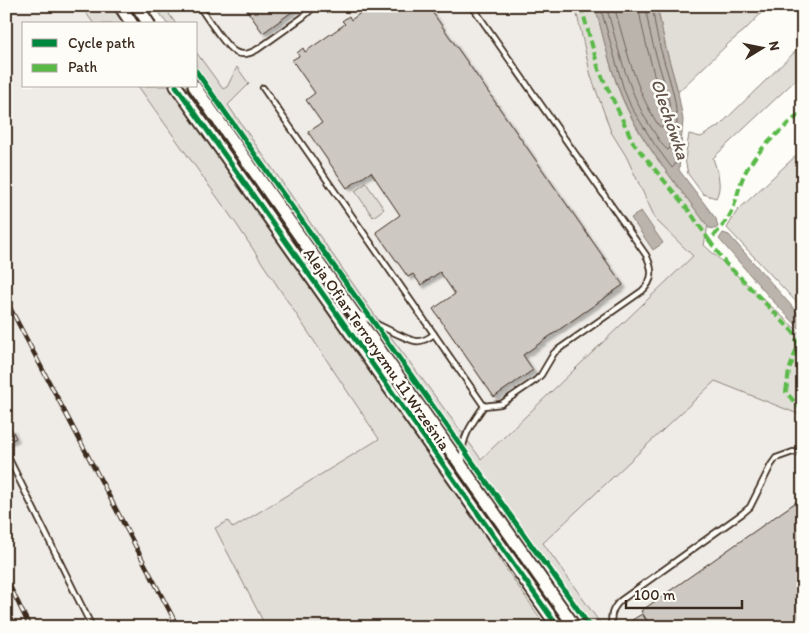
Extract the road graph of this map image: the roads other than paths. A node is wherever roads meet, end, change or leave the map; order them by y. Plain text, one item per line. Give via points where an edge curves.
1 (120, 6) edge
2 (139, 6) edge
3 (199, 6) edge
4 (315, 6) edge
5 (472, 6) edge
6 (131, 22) edge
7 (148, 22) edge
8 (177, 88) edge
9 (195, 88) edge
10 (263, 88) dead end
11 (349, 307) junction
12 (434, 334) junction
13 (484, 406) junction
14 (6, 453) edge
15 (803, 454) edge
16 (465, 471) junction
17 (92, 627) edge
18 (558, 627) edge
19 (575, 627) edge
20 (612, 627) edge

1 - 6 street
2 - 7 street
3 - 4 lane via 230,49 241,54 252,53
5 - 13 lane via 646,255 652,274 642,291 554,354 536,380 502,404
8 - 18 street, Aleja Ofiar Terroryzmu 11 Września
9 - 11 street, Aleja Ofiar Terroryzmu 11 Września
10 - 12 lane
11 - 12 lane via 367,320 413,340 424,340
11 - 16 street, Aleja Ofiar Terroryzmu 11 Września
12 - 13 lane
13 - 16 lane via 463,443 461,453
14 - 17 lane
15 - 20 lane via 793,452 776,458 750,507 620,601 612,612
16 - 19 street, Aleja Ofiar Terroryzmu 11 Września

